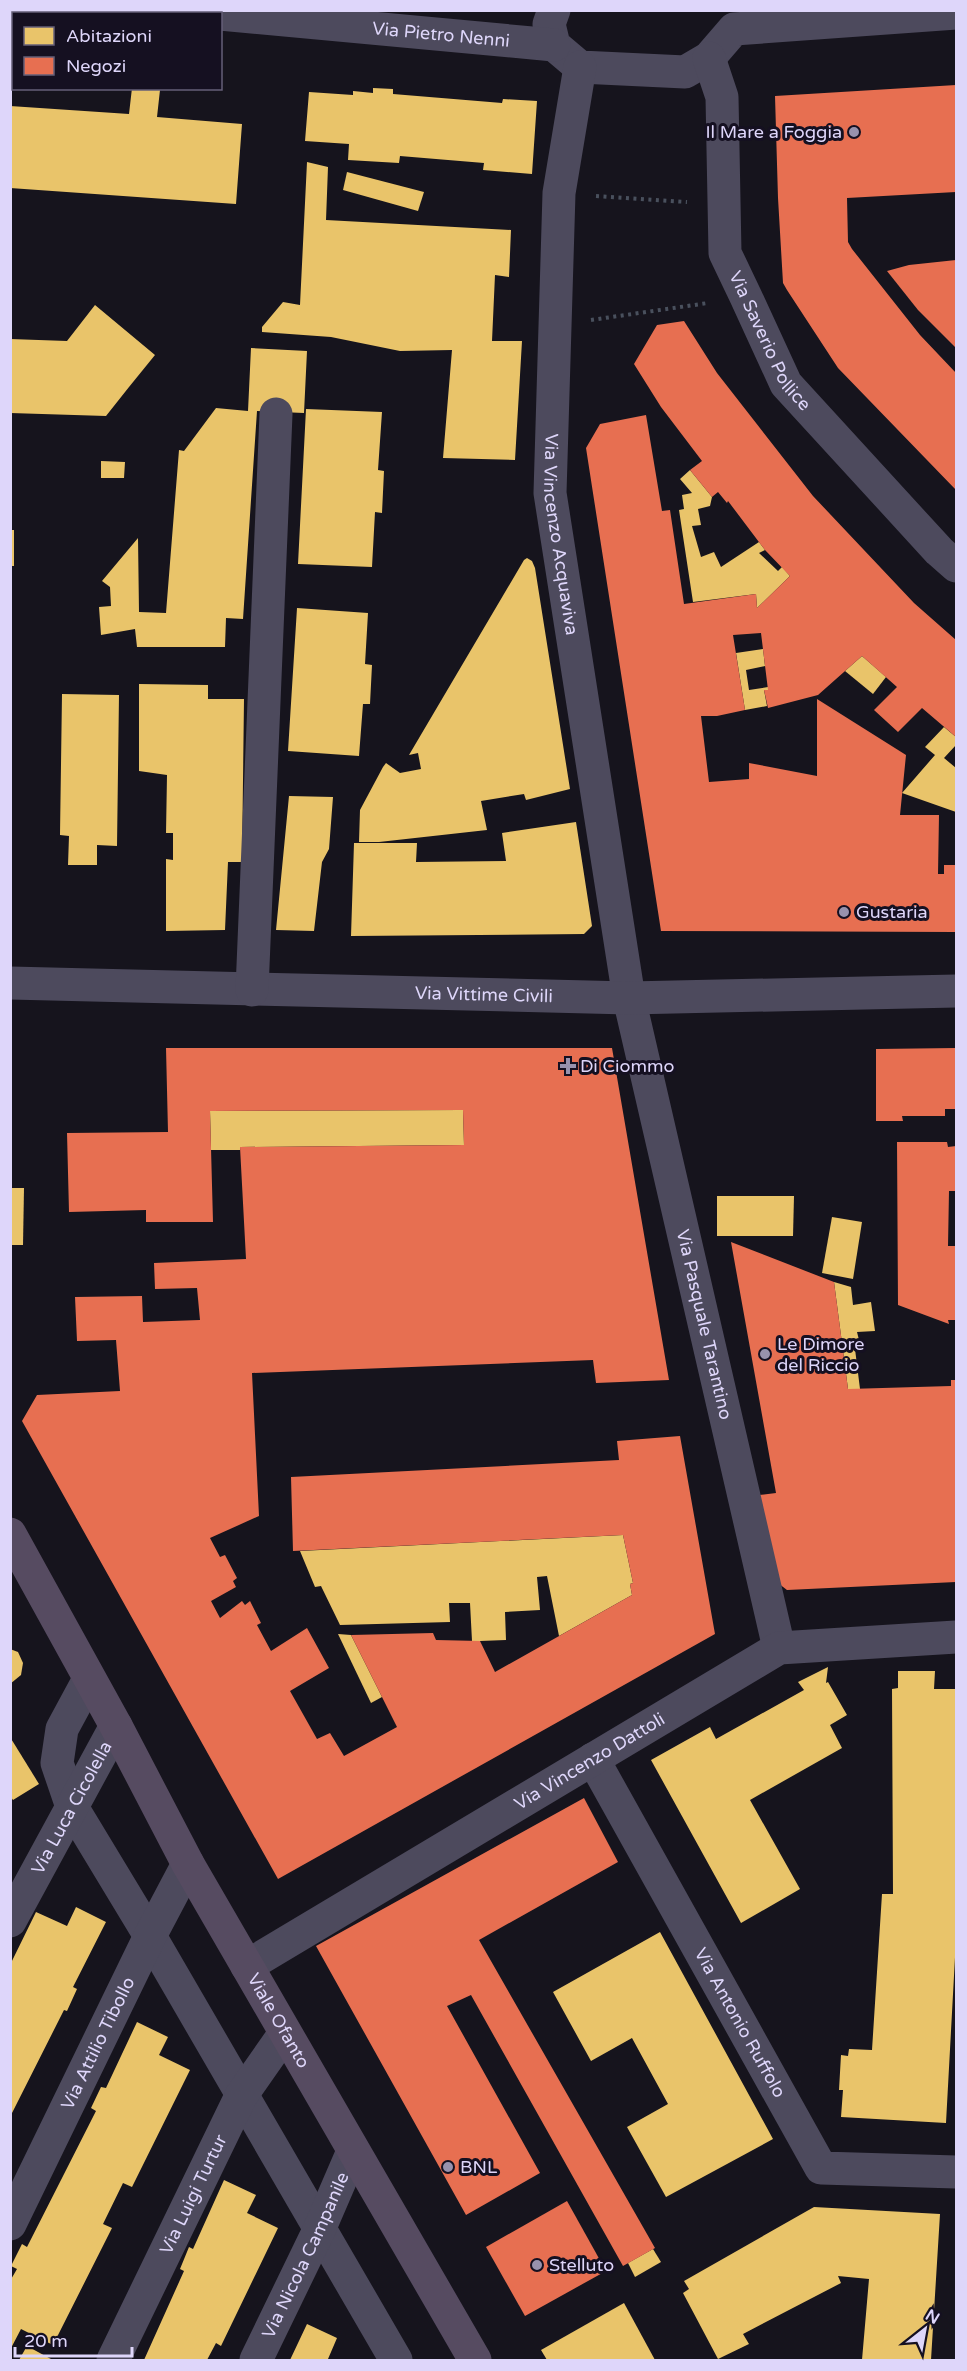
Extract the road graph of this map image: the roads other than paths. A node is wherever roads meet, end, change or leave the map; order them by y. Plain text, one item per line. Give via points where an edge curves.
1 (182, 10) edge
2 (554, 10) edge
3 (198, 12) edge
4 (957, 13) edge
5 (222, 14) edge
6 (729, 20) edge
7 (554, 45) junction
8 (709, 58) junction
9 (580, 67) junction
10 (276, 414) dead end
11 (957, 566) edge
12 (10, 983) edge
13 (252, 990) junction
14 (957, 991) edge
15 (629, 998) junction
16 (10, 1534) edge
17 (957, 1638) edge
18 (779, 1648) junction
19 (89, 1679) junction
20 (116, 1726) junction
21 (593, 1760) junction
22 (72, 1808) junction
23 (188, 1864) junction
24 (10, 1921) edge
25 (150, 1936) junction
26 (247, 1966) junction
27 (285, 2033) junction
28 (241, 2096) junction
29 (353, 2151) junction
30 (957, 2172) edge
31 (10, 2224) edge
32 (319, 2230) junction
33 (113, 2361) edge
34 (256, 2361) edge
35 (396, 2361) edge
36 (475, 2361) edge

1 - 3 street
2 - 7 street via 549,24
4 - 6 street
5 - 7 street, Via Pietro Nenni
6 - 8 street
7 - 9 street
8 - 9 street via 685,72
8 - 11 street, Via Saverio Pollice via 722,97 725,253 786,384
9 - 15 street, Via Vincenzo Acquaviva via 559,193 550,493
10 - 13 street
12 - 13 street, Via Vittime Civili
13 - 15 street, Via Vittime Civili
14 - 15 street, Via Vittime Civili
15 - 18 street, Via Pasquale Tarantino
16 - 19 main road, Viale Ofanto
17 - 18 street, Via Vincenzo Dattoli
18 - 21 street, Via Vincenzo Dattoli
19 - 20 main road, Viale Ofanto
19 - 22 street via 62,1730 57,1762
20 - 22 street, Via Luca Cicolella
20 - 23 main road, Viale Ofanto
21 - 26 street, Via Vincenzo Dattoli
21 - 30 street, Via Antonio Ruffolo via 821,2168
22 - 24 street, Via Luca Cicolella
22 - 25 street
23 - 25 street, Via Attilio Tibollo
23 - 26 main road, Viale Ofanto
25 - 28 street
25 - 31 street, Via Attilio Tibollo
26 - 27 main road, Viale Ofanto
27 - 28 street, Via Luigi Turtur
27 - 29 main road, Viale Ofanto
28 - 32 street
28 - 33 street, Via Luigi Turtur
29 - 32 street, Via Nicola Campanile
29 - 36 main road, Viale Ofanto
32 - 34 street, Via Nicola Campanile
32 - 35 street

